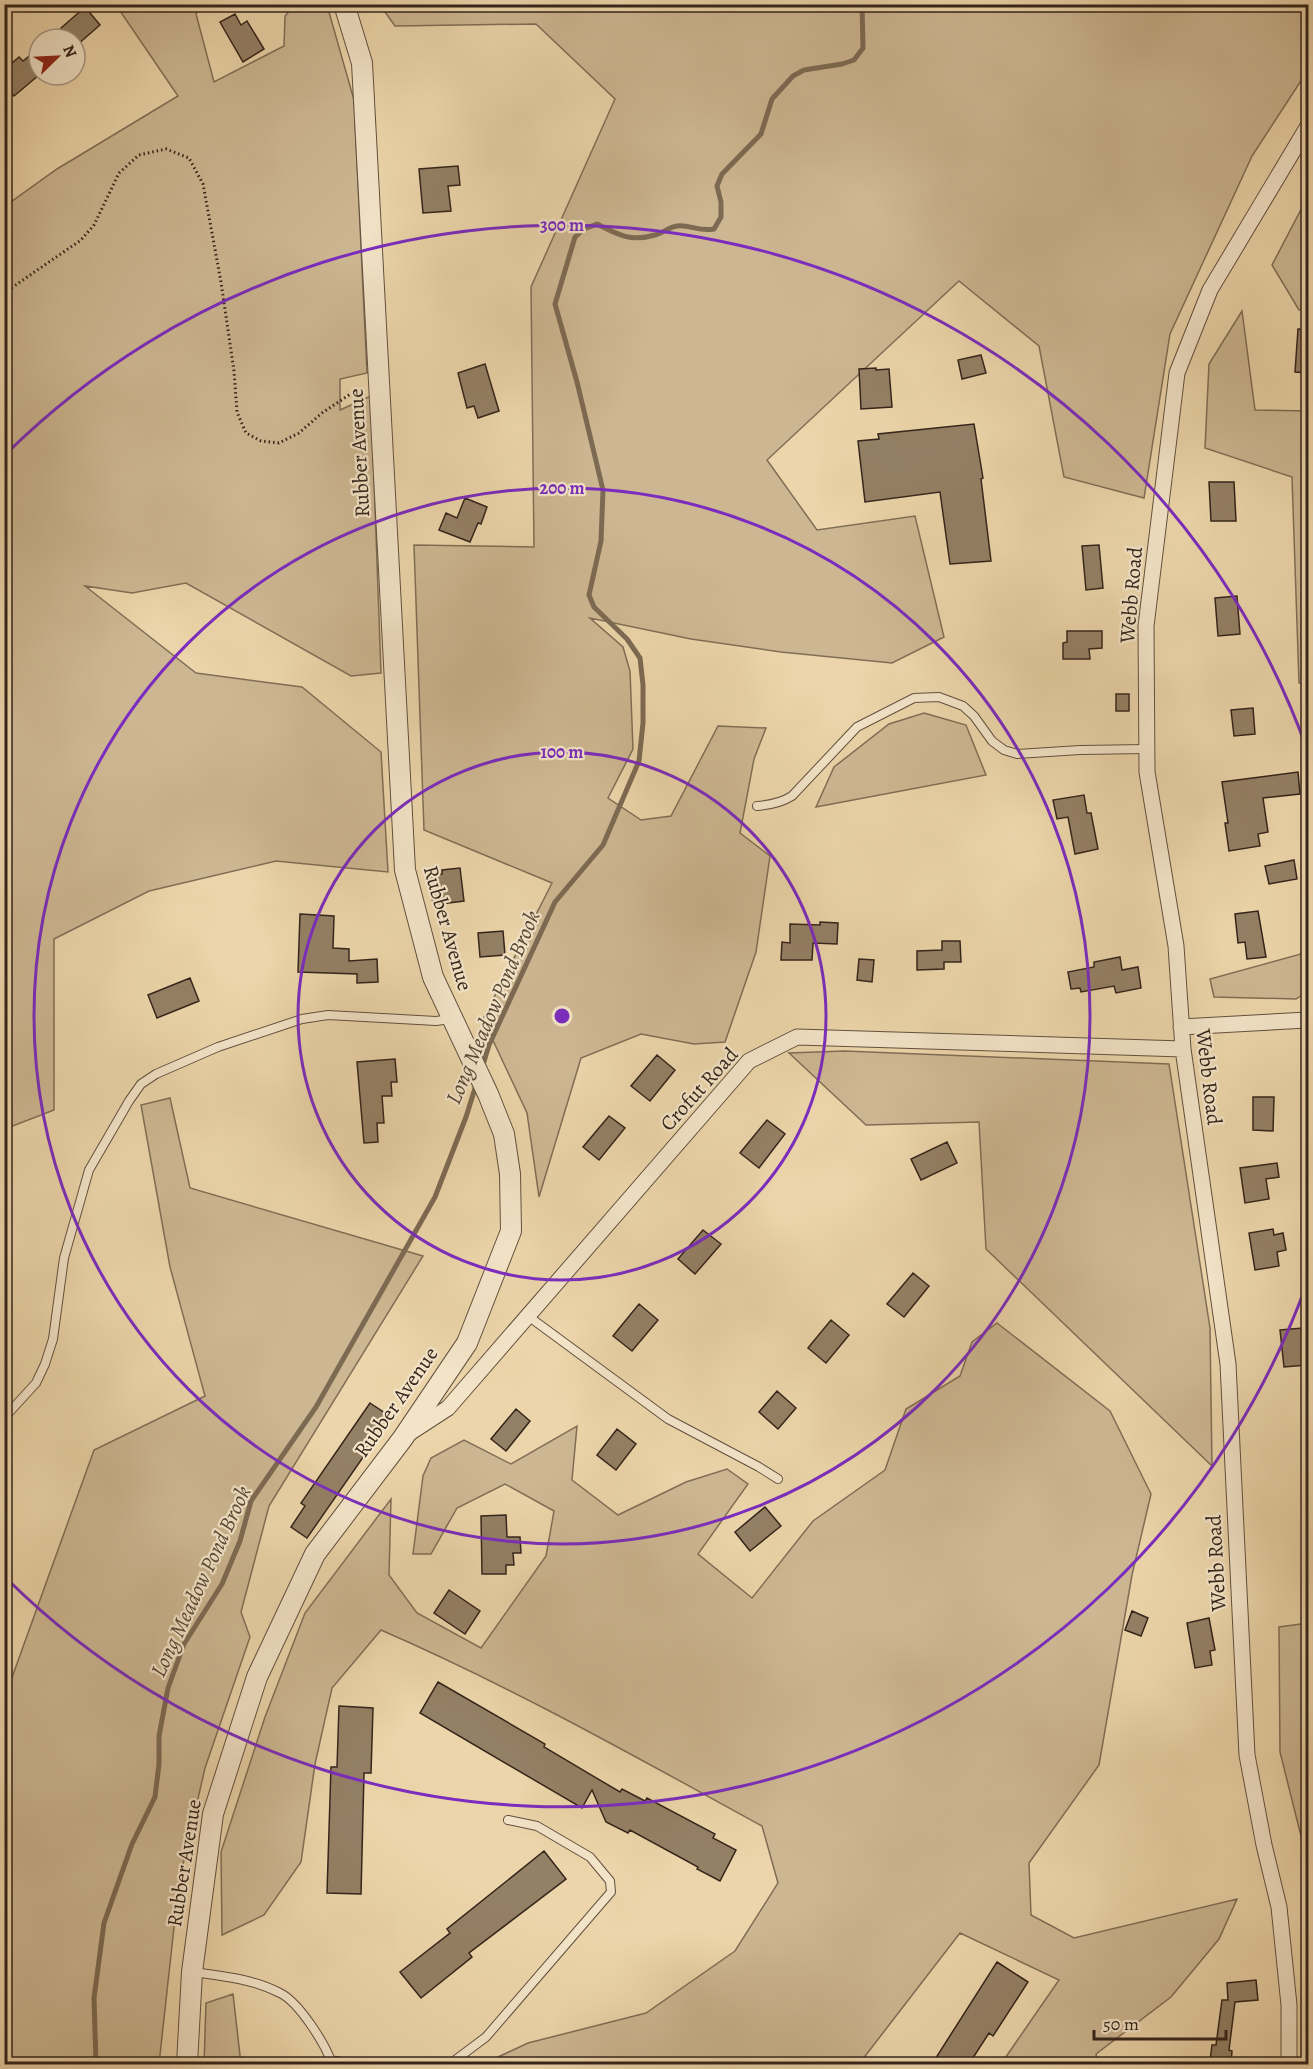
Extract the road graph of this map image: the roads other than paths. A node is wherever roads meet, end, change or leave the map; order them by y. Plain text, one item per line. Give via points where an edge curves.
1 (344, 4) edge
2 (1308, 126) edge
3 (1146, 749) junction
4 (757, 806) dead end
5 (451, 1019) junction
6 (1308, 1020) edge
7 (1181, 1027) junction
8 (1183, 1049) junction
9 (528, 1316) junction
10 (4, 1418) edge
11 (403, 1437) junction
12 (778, 1479) dead end
13 (508, 1820) dead end
14 (192, 1972) junction
15 (331, 2062) edge
16 (187, 2064) edge
17 (353, 2064) edge
18 (450, 2064) edge
19 (1289, 2064) edge

1 - 5 street, Rubber Avenue via 362,63 405,870 433,977
2 - 3 street, Webb Road via 1210,290 1177,373 1146,626
3 - 4 lane via 1017,754 992,741 963,706 939,697 914,698 857,727 785,801
3 - 7 street, Webb Road via 1176,945
5 - 10 lane via 328,1015 302,1018 218,1047 141,1084 89,1170 64,1258 53,1339 45,1364 36,1383
5 - 11 street, Rubber Avenue via 504,1134 510,1174 511,1231 467,1343
6 - 7 street
7 - 8 street, Webb Road
8 - 9 street, Crofut Road via 798,1037 748,1061
8 - 19 street, Webb Road via 1227,1364 1247,1755 1279,1907 1289,2005
9 - 11 street, Crofut Road via 448,1408
9 - 12 lane via 668,1419
11 - 14 street, Rubber Avenue via 315,1554 257,1677 213,1814
13 - 18 lane via 537,1826 590,1857 610,1881 611,1892 486,2037
14 - 15 lane via 234,1977 282,1993 311,2024
14 - 16 street, Rubber Avenue
15 - 17 lane

